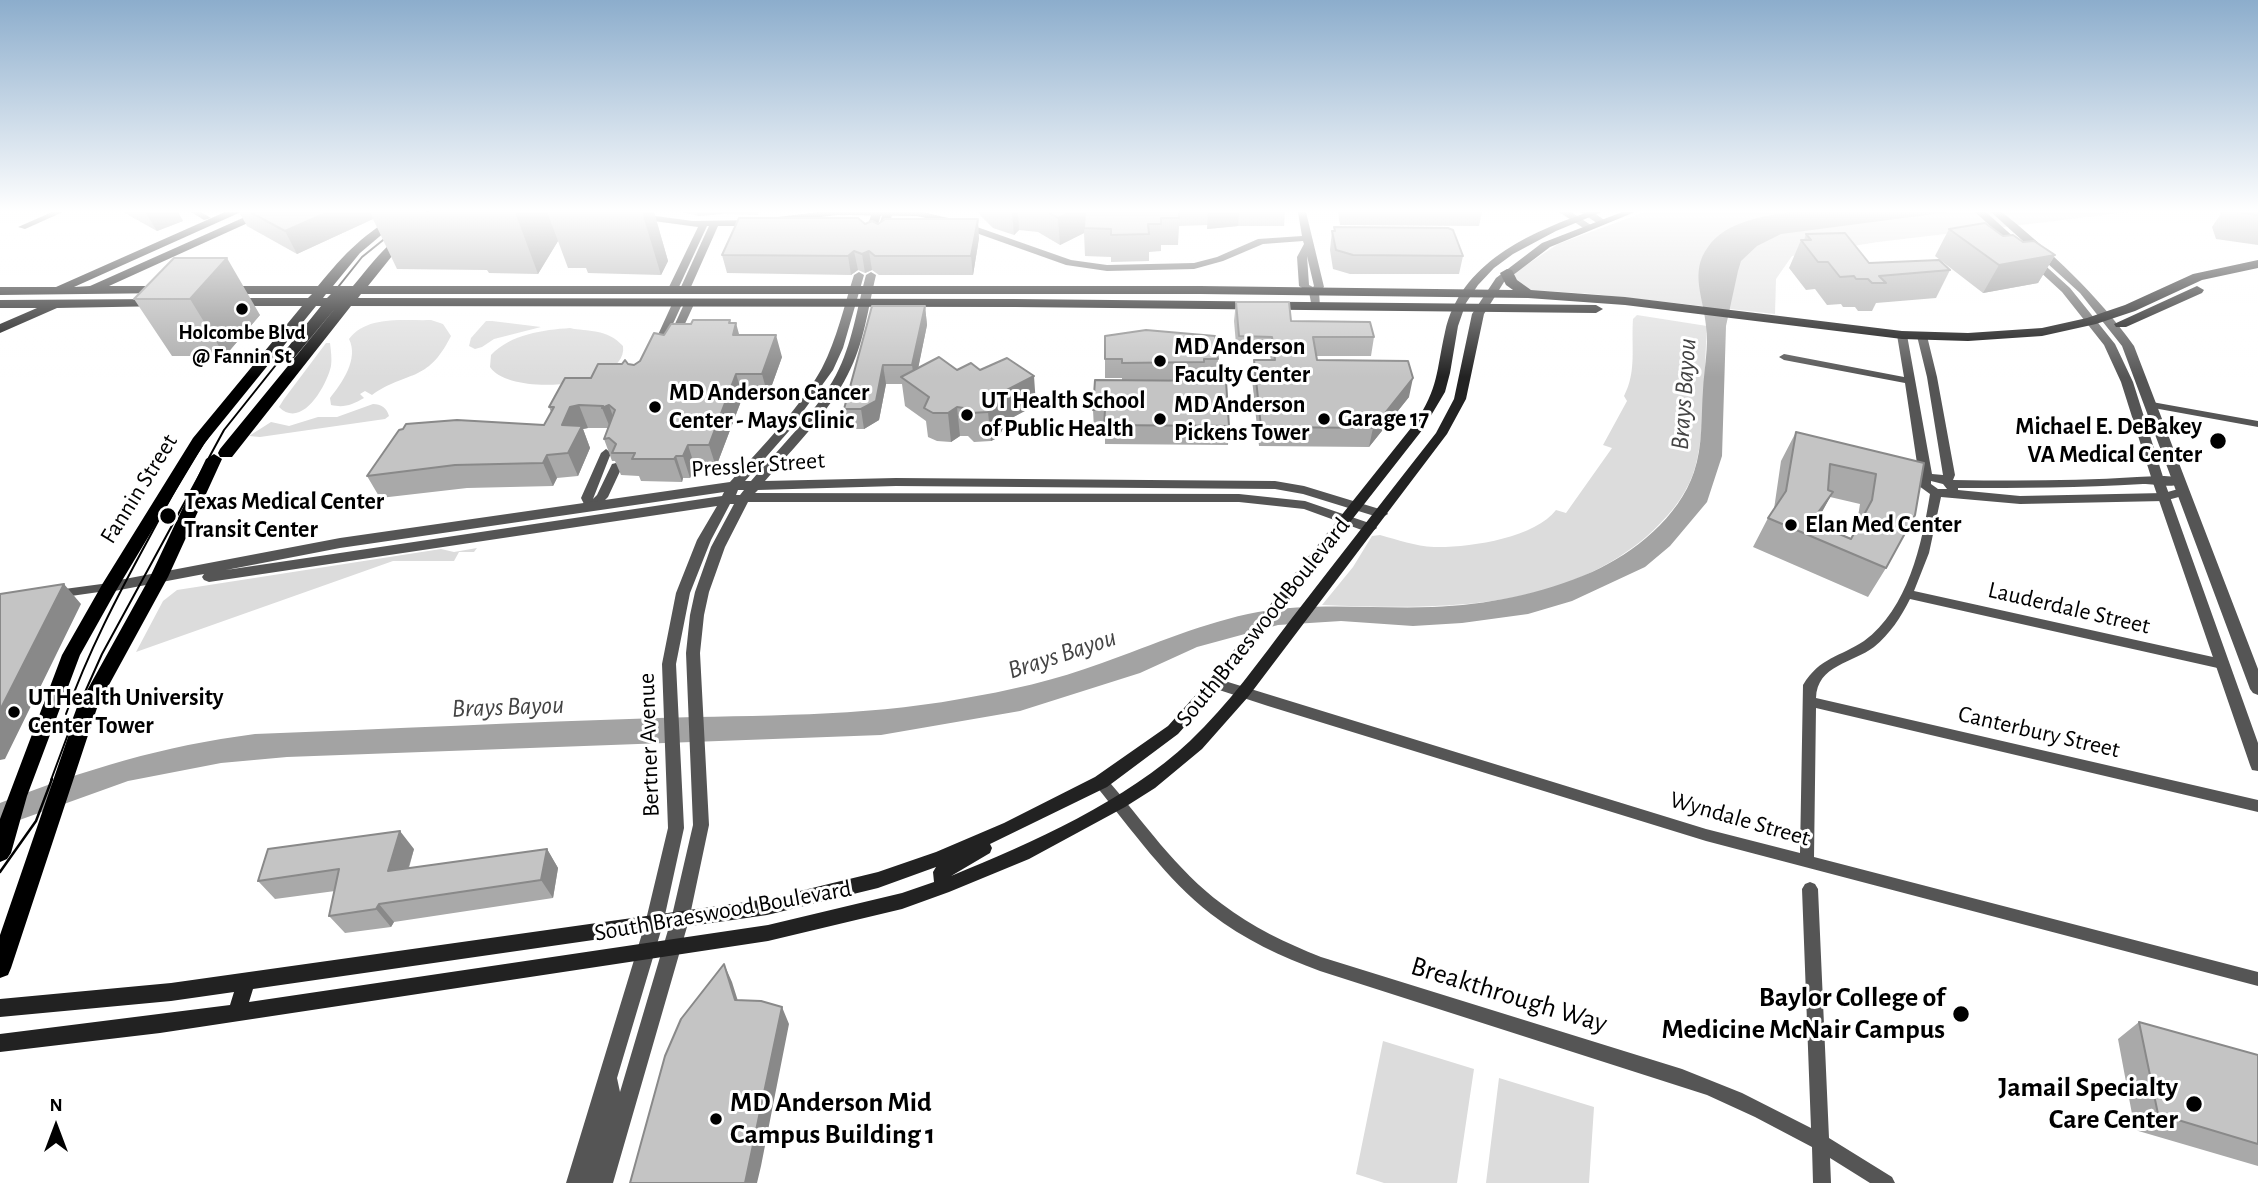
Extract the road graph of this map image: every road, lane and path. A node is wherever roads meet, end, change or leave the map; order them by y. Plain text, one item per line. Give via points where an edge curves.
1 (94, 267) edge
2 (95, 267) joint
3 (124, 267) edge
4 (142, 267) edge
5 (330, 267) edge
6 (341, 267) edge
7 (359, 267) edge
8 (370, 267) edge
9 (690, 267) edge
10 (695, 267) edge
11 (1101, 267) edge
12 (1142, 267) edge
13 (1303, 267) edge
14 (1491, 267) edge
15 (1515, 267) edge
16 (2042, 267) edge
17 (2058, 267) edge
18 (2237, 267) edge
19 (2232, 268) junction
20 (328, 270) junction
21 (367, 270) junction
22 (1507, 273) junction
23 (124, 275) junction
24 (2251, 275) edge
25 (861, 289) junction
26 (85, 290) junction
27 (206, 290) edge
28 (1314, 291) junction
29 (1467, 293) junction
30 (1489, 293) junction
31 (1528, 294) junction
32 (349, 295) junction
33 (681, 296) junction
34 (1016, 296) junction
35 (48, 297) junction
36 (305, 299) junction
37 (2, 303) edge
38 (219, 303) edge
39 (1315, 306) junction
40 (1457, 308) junction
41 (1480, 308) junction
42 (1664, 310) junction
43 (328, 320) junction
44 (0, 321) edge
45 (2111, 321) junction
46 (2095, 326) junction
47 (666, 328) junction
48 (678, 328) junction
49 (0, 329) edge
50 (1902, 339) junction
51 (1923, 341) junction
52 (667, 352) edge
53 (1784, 357) dead end
54 (650, 360) edge
55 (1907, 368) junction
56 (1870, 372) junction
57 (1909, 381) junction
58 (2152, 405) junction
59 (798, 412) junction
60 (814, 415) junction
61 (2258, 424) edge
62 (609, 448) edge
63 (220, 456) junction
64 (615, 467) edge
65 (1928, 477) junction
66 (2158, 480) junction
67 (756, 484) junction
68 (734, 486) junction
69 (1950, 486) junction
70 (2181, 487) junction
71 (895, 489) junction
72 (1239, 491) junction
73 (1936, 493) junction
74 (2164, 497) junction
75 (744, 498) junction
76 (726, 499) junction
77 (1357, 505) junction
78 (590, 513) junction
79 (1381, 514) junction
80 (1346, 518) junction
81 (1370, 528) junction
82 (123, 564) junction
83 (152, 581) junction
84 (109, 587) junction
85 (702, 592) junction
86 (683, 593) junction
87 (1907, 594) junction
88 (48, 596) edge
89 (2222, 664) junction
90 (1219, 678) junction
91 (2258, 689) edge
92 (1243, 693) junction
93 (1809, 701) junction
94 (2258, 765) edge
95 (1101, 782) junction
96 (1119, 802) junction
97 (2258, 807) edge
98 (1010, 828) junction
99 (0, 853) edge
100 (1807, 862) junction
101 (943, 887) junction
102 (848, 889) junction
103 (1810, 889) dead end
104 (852, 915) junction
105 (680, 920) junction
106 (654, 924) junction
107 (672, 948) junction
108 (646, 951) junction
109 (0, 968) edge
110 (2258, 979) edge
111 (246, 982) junction
112 (0, 1008) edge
113 (237, 1012) junction
114 (0, 1043) edge
115 (610, 1072) junction
116 (1682, 1077) joint
117 (1821, 1142) junction
118 (576, 1183) edge
119 (590, 1183) edge
120 (603, 1183) edge
121 (1822, 1183) edge
122 (1886, 1183) edge

1 - 37 main road
2 - 23 main road via 105,278
2 - 35 main road
3 - 44 main road
4 - 23 main road
5 - 20 main road
6 - 82 main road, Fannin Street via 198,441
7 - 63 main road, Fannin Street via 245,410
8 - 21 main road
9 - 33 street
10 - 33 street
11 - 12 street
13 - 28 street via 1304,286
14 - 29 main road
15 - 22 main road, South Braeswood Boulevard
16 - 46 street
17 - 45 street
18 - 19 main road
19 - 24 main road
19 - 45 main road via 2187,281
20 - 21 main road
20 - 36 main road
21 - 32 main road
22 - 30 main road, South Braeswood Boulevard
22 - 31 main road via 1511,282
23 - 26 main road
24 - 45 main road via 2198,289 2143,316
25 - 33 main road
25 - 33 main road via 704,289
25 - 34 main road
25 - 59 street, Bertner Avenue via 827,370
25 - 60 street, Bertner Avenue via 843,373
26 - 35 main road
26 - 35 main road via 183,296
27 - 36 main road
28 - 29 main road
28 - 34 main road
28 - 39 street
29 - 30 main road
29 - 40 main road
30 - 31 main road
30 - 41 main road, South Braeswood Boulevard
31 - 42 main road
32 - 33 main road
32 - 33 main road via 643,302
32 - 36 main road
32 - 43 main road
33 - 47 street
33 - 48 street
34 - 39 main road
35 - 37 main road
35 - 37 main road
35 - 49 main road
36 - 38 main road
36 - 43 main road
36 - 82 main road via 156,485
39 - 40 main road
40 - 41 main road
40 - 77 main road, South Braeswood Boulevard via 1438,395
41 - 42 main road
41 - 79 main road, South Braeswood Boulevard via 1460,399 1441,434
42 - 50 main road
43 - 63 main road
45 - 46 main road
45 - 58 street via 2128,346
46 - 51 main road via 2051,340 2011,344
46 - 66 street via 2127,382
47 - 48 street
47 - 54 street
48 - 52 street
50 - 51 main road
50 - 55 street
51 - 69 street
53 - 56 street
55 - 56 street
55 - 57 street
56 - 57 street
57 - 65 street
58 - 61 street
58 - 70 street
59 - 60 street
59 - 68 street, Bertner Avenue
60 - 67 street, Bertner Avenue
62 - 78 street via 587,498
63 - 83 main road, Fannin Street
64 - 78 street
65 - 69 street
65 - 73 street via 1923,483
66 - 69 street
66 - 70 street
66 - 74 street
67 - 68 street, Pressler Street
67 - 71 street, Pressler Street
67 - 75 street, Bertner Avenue
68 - 76 street, Bertner Avenue
68 - 78 street, Pressler Street
69 - 73 street
69 - 74 street via 2020,500
70 - 74 street
70 - 91 street
71 - 72 street, Pressler Street
71 - 75 street, Pressler Street
72 - 77 street, Pressler Street via 1304,490
72 - 80 street, Pressler Street
73 - 87 street via 1931,532
74 - 89 street
75 - 76 street, Pressler Street
75 - 85 street, Bertner Avenue via 718,547
76 - 78 street, Pressler Street
76 - 86 street, Bertner Avenue
77 - 79 street, Pressler Street
77 - 80 main road, South Braeswood Boulevard
78 - 83 street, Pressler Street
79 - 81 main road, South Braeswood Boulevard
80 - 81 street, Pressler Street
80 - 90 main road, South Braeswood Boulevard
81 - 92 main road, South Braeswood Boulevard
82 - 84 main road, Fannin Street
83 - 84 street, Pressler Street
83 - 109 main road, Fannin Street via 89,705
84 - 88 street, Pressler Street
84 - 99 main road, Fannin Street via 71,655
85 - 86 street
85 - 105 street, Bertner Avenue via 693,667 701,825
86 - 106 street, Bertner Avenue via 669,664 676,828
87 - 89 street, Lauderdale Street
87 - 93 street via 1871,643 1817,673
89 - 94 street
90 - 92 street, Wyndale Street
90 - 95 main road, South Braeswood Boulevard via 1173,730
92 - 96 main road, South Braeswood Boulevard via 1196,745
92 - 100 street, Wyndale Street
93 - 97 street, Canterbury Street
93 - 100 street
95 - 96 street, Breakthrough Way
95 - 98 main road, South Braeswood Boulevard
96 - 101 main road, South Braeswood Boulevard via 1023,854
96 - 116 street, Breakthrough Way via 1175,868 1232,920 1281,948
98 - 101 main road via 942,872
98 - 102 main road, South Braeswood Boulevard via 910,870
100 - 110 street, Wyndale Street
101 - 104 main road, South Braeswood Boulevard
102 - 104 main road
102 - 105 main road, South Braeswood Boulevard
103 - 117 street
104 - 107 main road, South Braeswood Boulevard
105 - 106 main road, South Braeswood Boulevard
105 - 107 street, Bertner Avenue
106 - 108 street, Bertner Avenue
106 - 111 main road, South Braeswood Boulevard
107 - 108 main road, South Braeswood Boulevard
107 - 120 street, Bertner Avenue
108 - 113 main road, South Braeswood Boulevard
108 - 115 street, Bertner Avenue
111 - 112 main road, South Braeswood Boulevard
111 - 113 main road
113 - 114 main road, South Braeswood Boulevard
115 - 118 street, Bertner Avenue
115 - 119 street via 611,1110
116 - 117 street via 1732,1095
117 - 121 street
117 - 122 street

